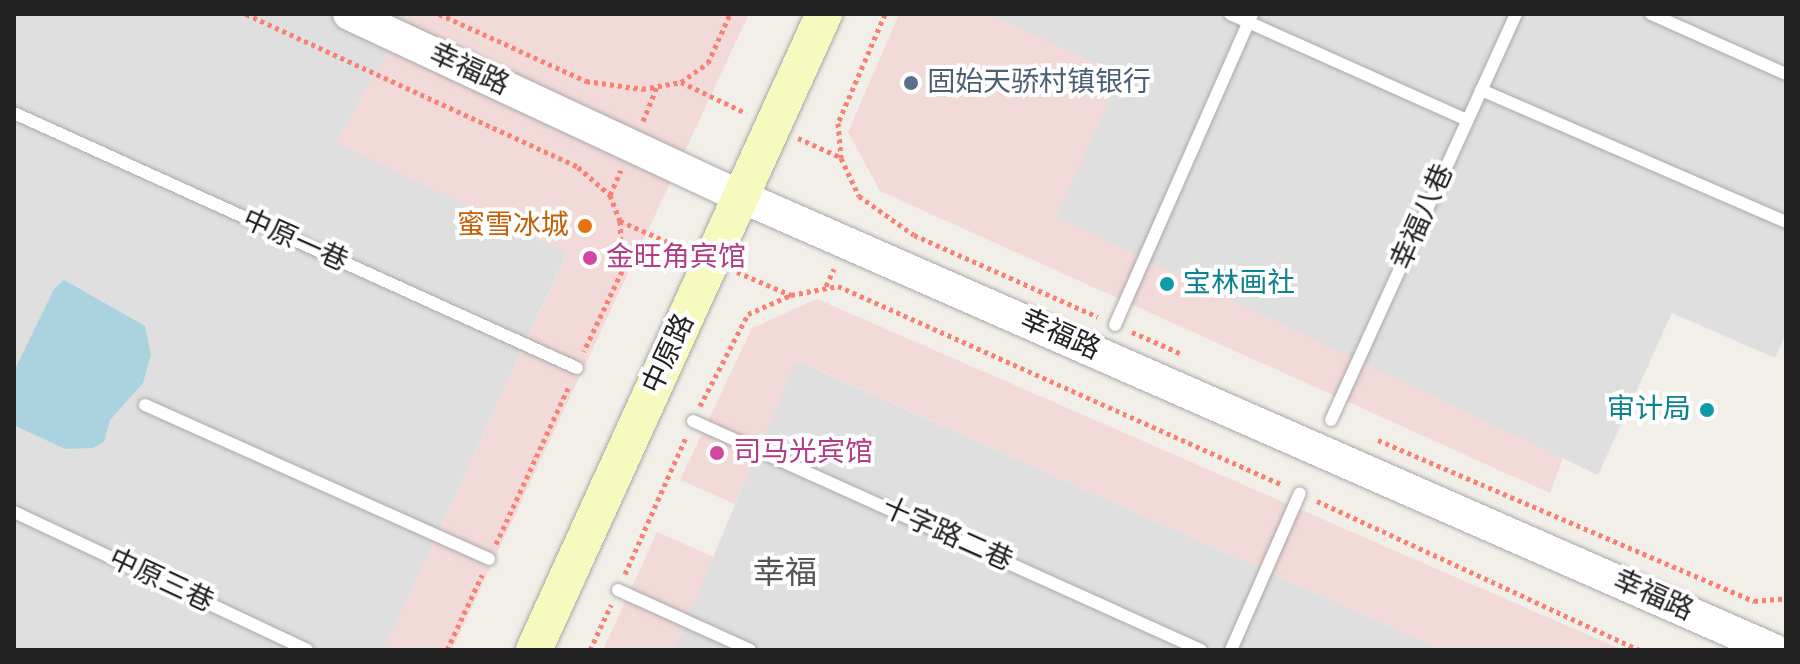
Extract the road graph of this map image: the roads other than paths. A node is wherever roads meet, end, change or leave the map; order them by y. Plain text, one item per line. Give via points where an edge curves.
1 (349, 14) edge
2 (824, 14) edge
3 (1230, 14) edge
4 (1516, 14) edge
5 (1651, 14) edge
6 (1250, 18) edge
7 (1786, 74) edge
8 (1481, 90) junction
9 (14, 113) edge
10 (1467, 120) junction
11 (742, 197) junction
12 (1786, 222) edge
13 (1115, 325) road end
14 (577, 368) road end
15 (145, 405) dead end
16 (1331, 420) dead end
17 (693, 421) road end
18 (1300, 493) road end
19 (14, 512) edge
20 (489, 559) road end
21 (618, 590) road end
22 (307, 650) edge
23 (534, 650) edge
24 (750, 650) edge
25 (1201, 650) edge
26 (1231, 650) edge
27 (1774, 650) edge

1 - 11 street, 幸福路
2 - 11 main road, 中原路
3 - 6 lane
4 - 8 lane, 幸福八巷
5 - 7 lane
6 - 10 lane
6 - 13 lane
8 - 10 lane, 幸福八巷
8 - 12 lane
9 - 14 lane, 中原一巷
10 - 16 lane, 幸福八巷
11 - 23 main road, 中原路
11 - 27 street, 幸福路
15 - 20 lane
17 - 25 lane, 十字路二巷
18 - 26 lane
19 - 22 lane, 中原三巷
21 - 24 lane

